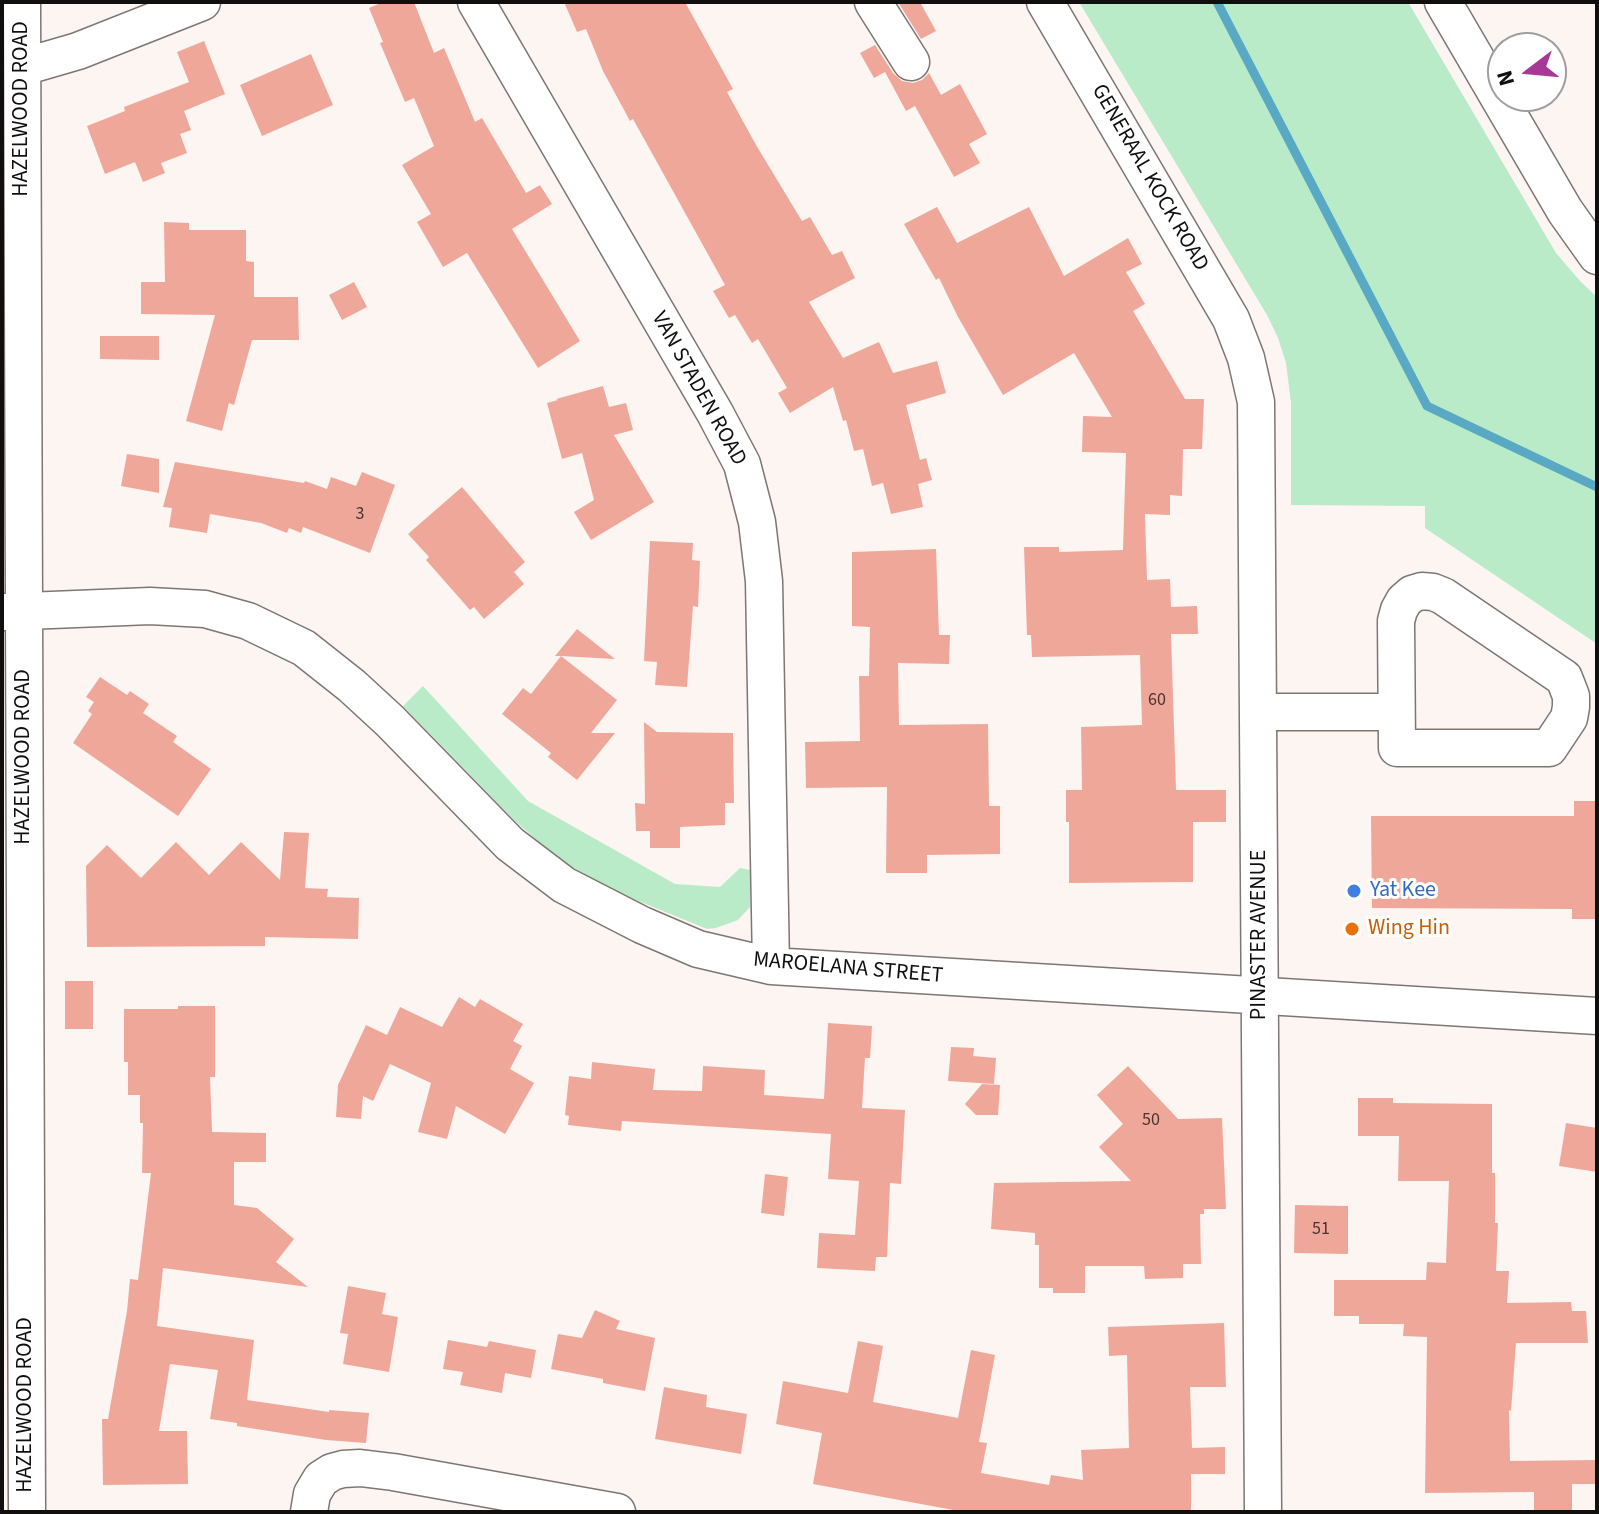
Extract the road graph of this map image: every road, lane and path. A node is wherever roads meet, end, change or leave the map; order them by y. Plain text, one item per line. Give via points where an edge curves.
1 (22, 2) edge
2 (202, 2) edge
3 (476, 2) edge
4 (873, 2) edge
5 (1045, 2) edge
6 (1443, 2) edge
7 (911, 62) dead end
8 (23, 67) junction
9 (12, 111) edge
10 (1597, 256) edge
11 (1246, 358) joint
12 (12, 612) edge
13 (1258, 712) junction
14 (1396, 712) junction
15 (771, 966) junction
16 (1261, 996) junction
17 (1597, 1016) edge
18 (14, 1097) edge
19 (315, 1496) edge
20 (27, 1512) edge
21 (617, 1512) edge
22 (1263, 1512) edge

1 - 8 street, HAZELWOOD ROAD
2 - 8 street
3 - 15 street, VAN STADEN ROAD via 742,464 757,522 764,581
4 - 7 street
5 - 11 street, GENERAAL KOCK ROAD via 1231,319
6 - 10 street via 1565,211
8 - 9 street, HAZELWOOD ROAD
9 - 12 street, HAZELWOOD ROAD
11 - 13 street, PINASTER AVENUE via 1256,402
12 - 15 street, MAROELANA STREET via 150,606 205,609 248,621 304,648 352,686 510,844 564,885 698,949
12 - 18 street, HAZELWOOD ROAD
13 - 14 street
13 - 16 street, PINASTER AVENUE
14 - 14 street via 1396,621 1404,601 1422,591 1443,596 1564,678 1571,696 1569,718 1549,748 1397,748
15 - 16 street, MAROELANA STREET
16 - 17 street, MAROELANA STREET
16 - 22 street, PINASTER AVENUE
18 - 20 street, HAZELWOOD ROAD
19 - 21 street via 332,1472 360,1468

